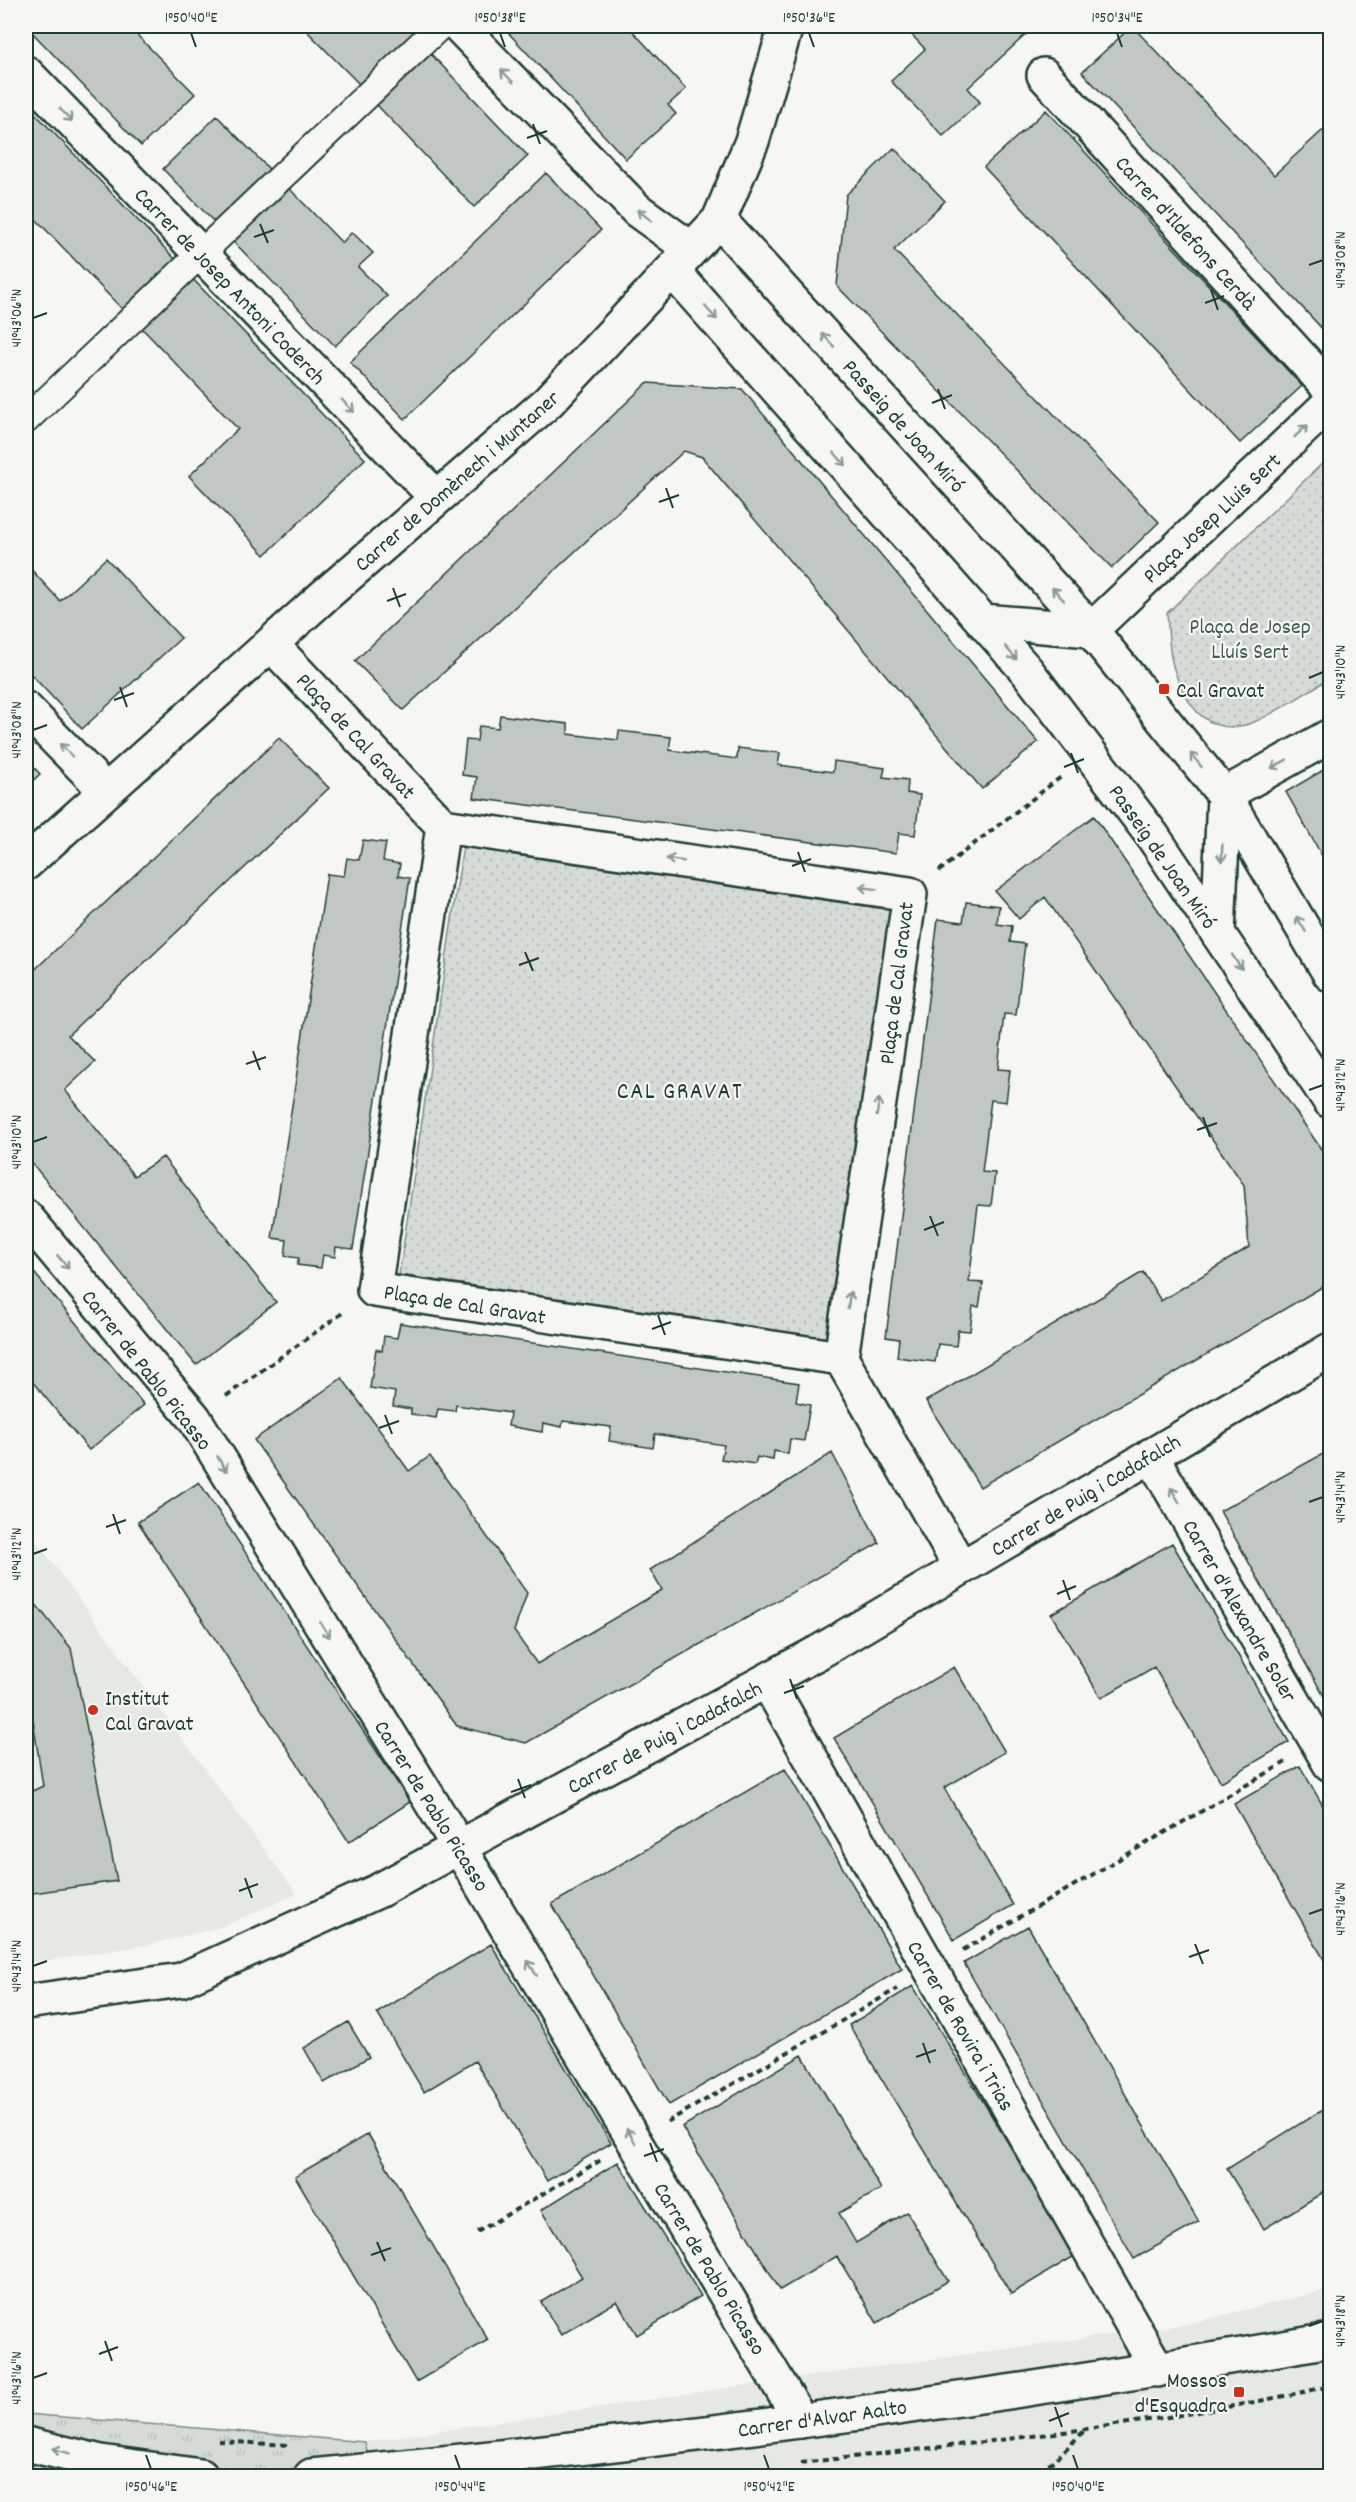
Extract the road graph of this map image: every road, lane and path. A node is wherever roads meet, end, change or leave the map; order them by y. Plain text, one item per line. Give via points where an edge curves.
1 (441, 26) edge
2 (459, 26) edge
3 (786, 26) edge
4 (26, 73) edge
5 (1044, 75) dead end
6 (719, 220) junction
7 (200, 254) junction
8 (681, 259) junction
9 (1330, 389) edge
10 (1330, 403) edge
11 (26, 420) edge
12 (437, 498) junction
13 (983, 621) junction
14 (1091, 630) junction
15 (271, 644) junction
16 (26, 709) edge
17 (1330, 736) edge
18 (1091, 754) junction
19 (106, 791) junction
20 (1224, 795) junction
21 (443, 826) junction
22 (26, 863) edge
23 (910, 894) junction
24 (1218, 934) junction
25 (1330, 974) edge
26 (1330, 1101) edge
27 (26, 1217) edge
28 (374, 1290) junction
29 (1330, 1350) edge
30 (841, 1358) junction
31 (194, 1418) junction
32 (1151, 1455) junction
33 (961, 1568) junction
34 (767, 1681) junction
35 (1330, 1764) edge
36 (459, 1847) junction
37 (26, 2002) edge
38 (1330, 2340) edge
39 (1158, 2370) junction
40 (1330, 2386) edge
41 (801, 2421) junction
42 (1085, 2430) junction
43 (216, 2441) dead end
44 (26, 2444) edge
45 (297, 2446) dead end
46 (800, 2463) dead end
47 (201, 2476) edge
48 (311, 2476) edge
49 (1030, 2476) edge

1 - 7 street
8 -> 2 street
3 - 6 street, Carrer de Domènech i Muntaner via 752,141
4 -> 7 street, Carrer de Josep Antoni Coderch
5 - 9 street, Carrer d'Ildefons Cerdà
6 - 8 street, Carrer de Domènech i Muntaner
14 -> 6 street, Passeig de Joan Miró
7 - 11 street
7 -> 12 street, Carrer de Josep Antoni Coderch
8 - 12 street, Carrer de Domènech i Muntaner via 548,402
8 -> 13 street, Passeig de Joan Miró
14 -> 10 street, Plaça Josep Lluis Sert
12 - 15 street, Carrer de Domènech i Muntaner
13 - 14 street
13 -> 18 street, Passeig de Joan Miró
20 -> 14 street, Passeig de Joan Miró
15 - 19 street, Carrer de Domènech i Muntaner
15 - 21 street, Plaça de Cal Gravat
19 -> 16 street
17 -> 20 street
18 - 23 path
18 - 24 street, Passeig de Joan Miró via 1152,835
19 - 22 street, Carrer de Domènech i Muntaner
20 -> 24 street
25 -> 20 street, Passeig de Joan Miró
23 -> 21 street, Plaça de Cal Gravat
21 - 28 street, Plaça de Cal Gravat
30 -> 23 street, Plaça de Cal Gravat
24 -> 26 street, Passeig de Joan Miró
27 -> 31 street, Carrer de Pablo Picasso
28 - 30 street, Plaça de Cal Gravat
28 - 31 path
29 - 32 street, Carrer de Puig i Cadafalch
30 - 33 street
31 -> 36 street, Carrer de Pablo Picasso
32 - 33 street, Carrer de Puig i Cadafalch
35 -> 32 street, Carrer d'Alexandre Soler
33 - 34 street, Carrer de Puig i Cadafalch
34 - 36 street, Carrer de Puig i Cadafalch
34 - 39 street, Carrer de Rovira i Trias
36 - 37 street, Carrer de Puig i Cadafalch via 378,1890 181,1980
41 -> 36 street, Carrer de Pablo Picasso
38 - 39 street, Carrer d'Alvar Aalto
39 - 41 street, Carrer d'Alvar Aalto
40 - 42 path
41 - 48 street, Carrer d'Alvar Aalto via 513,2457
42 - 46 path
42 - 49 path via 1056,2459
43 - 45 path
47 -> 44 street via 100,2462

